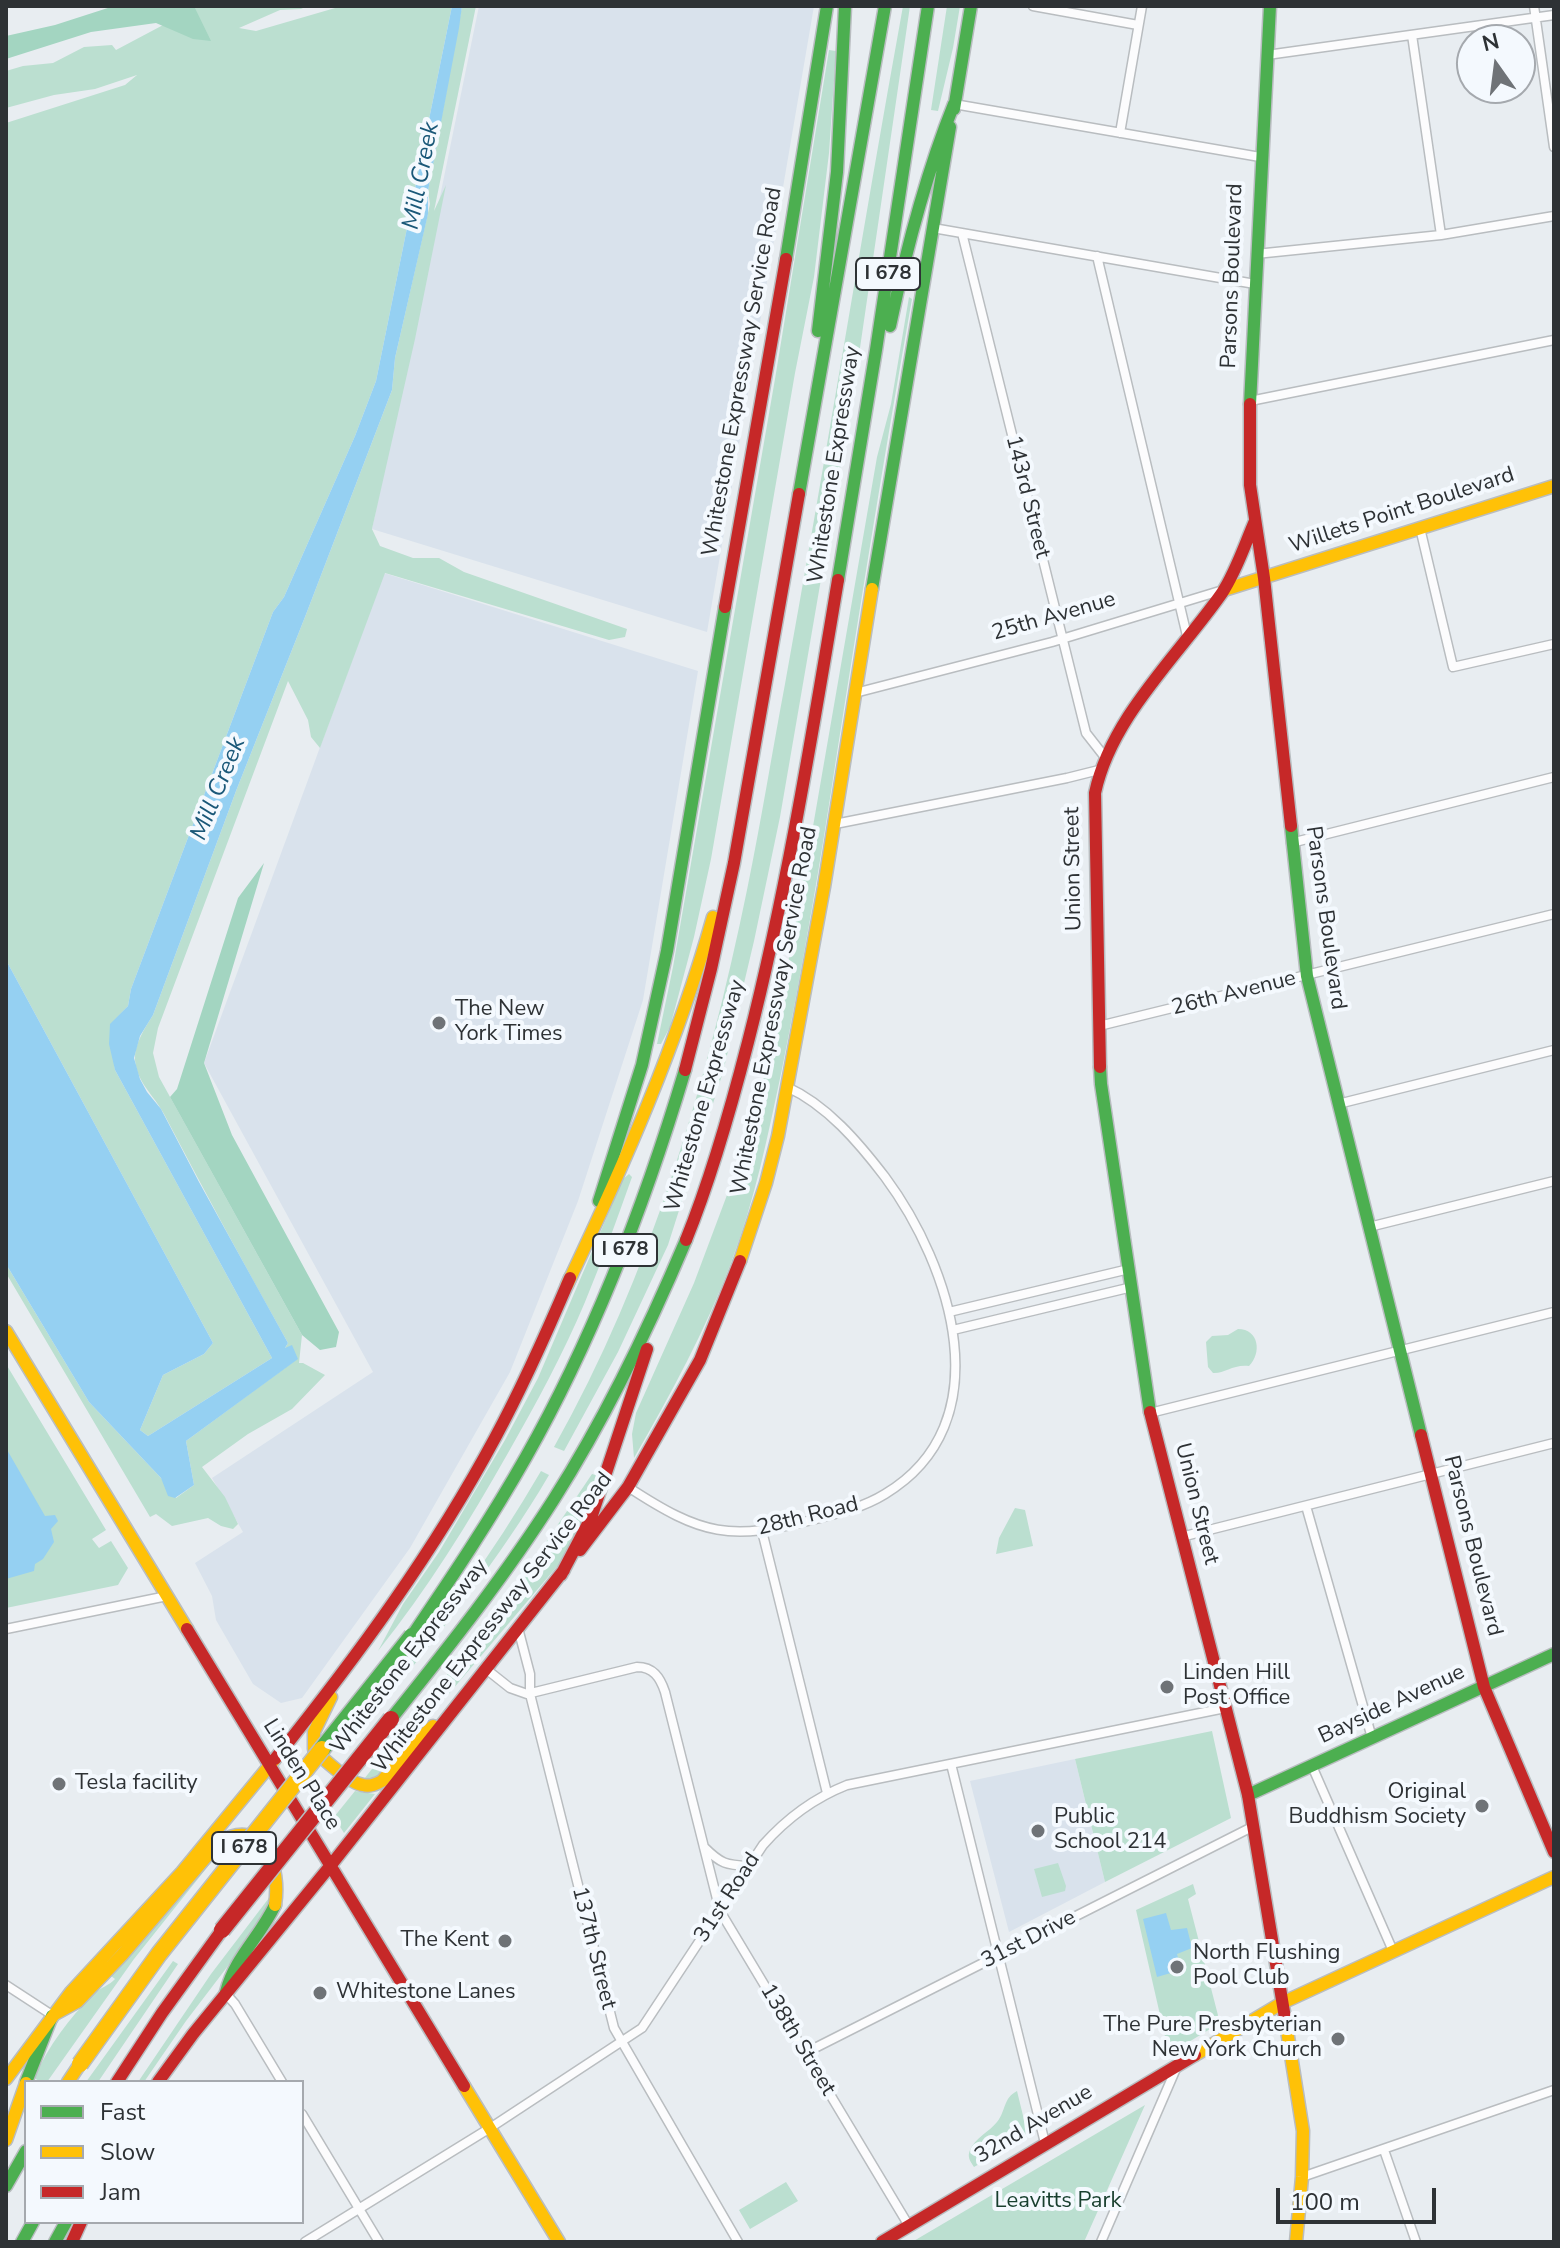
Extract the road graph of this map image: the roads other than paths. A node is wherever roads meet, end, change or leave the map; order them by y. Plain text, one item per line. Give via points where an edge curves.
1 (827, 6) edge
2 (845, 6) edge
3 (885, 6) edge
4 (928, 6) edge
5 (971, 6) edge
6 (1033, 6) edge
7 (1142, 6) edge
8 (1270, 6) edge
9 (1534, 6) edge
10 (1554, 15) edge
11 (1536, 18) junction
12 (1138, 25) junction
13 (1412, 35) junction
14 (1267, 55) junction
15 (954, 104) junction
16 (1120, 133) junction
17 (1554, 147) edge
18 (1260, 157) junction
19 (1554, 216) edge
20 (933, 228) junction
21 (962, 233) junction
22 (1441, 235) junction
23 (1256, 254) junction
24 (1097, 256) junction
25 (1255, 284) junction
26 (1554, 340) edge
27 (1250, 401) junction
28 (1554, 486) edge
29 (1255, 520) junction
30 (1420, 528) junction
31 (792, 535) junction
32 (845, 542) junction
33 (1264, 578) junction
34 (1224, 590) junction
35 (1180, 603) junction
36 (1062, 638) junction
37 (1188, 640) junction
38 (1554, 644) edge
39 (855, 693) junction
40 (1102, 763) junction
41 (1554, 777) edge
42 (741, 824) junction
43 (835, 824) junction
44 (1291, 843) junction
45 (1554, 914) edge
46 (1307, 976) junction
47 (1099, 1026) junction
48 (1554, 1050) edge
49 (787, 1087) junction
50 (1338, 1104) junction
51 (1554, 1181) edge
52 (1369, 1227) junction
53 (683, 1248) junction
54 (1129, 1269) junction
55 (567, 1285) junction
56 (1132, 1287) junction
57 (949, 1312) junction
58 (1554, 1312) edge
59 (953, 1330) junction
60 (6, 1331) edge
61 (1400, 1351) junction
62 (1150, 1413) junction
63 (1554, 1443) edge
64 (1431, 1474) junction
65 (628, 1487) junction
66 (1306, 1506) junction
67 (762, 1531) junction
68 (1181, 1537) junction
69 (561, 1575) junction
70 (167, 1596) junction
71 (518, 1628) junction
72 (6, 1629) edge
73 (1554, 1654) edge
74 (486, 1669) junction
75 (343, 1673) junction
76 (1484, 1687) junction
77 (530, 1694) junction
78 (454, 1708) junction
79 (1225, 1708) junction
80 (1372, 1738) junction
81 (951, 1764) junction
82 (269, 1765) junction
83 (1312, 1766) junction
84 (827, 1793) junction
85 (1248, 1795) junction
86 (1254, 1826) junction
87 (703, 1846) junction
88 (1554, 1852) edge
89 (331, 1865) junction
90 (749, 1866) junction
91 (1554, 1877) edge
92 (720, 1911) junction
93 (1393, 1951) junction
94 (998, 1955) junction
95 (6, 1985) edge
96 (226, 1994) junction
97 (1282, 2003) junction
98 (52, 2016) junction
99 (622, 2043) junction
100 (805, 2053) junction
101 (1179, 2064) junction
102 (6, 2079) edge
103 (27, 2080) edge
104 (69, 2080) edge
105 (118, 2080) edge
106 (159, 2080) edge
107 (281, 2080) edge
108 (24, 2088) edge
109 (1554, 2090) edge
110 (304, 2117) edge
111 (490, 2128) junction
112 (6, 2140) edge
113 (1045, 2143) junction
114 (1384, 2150) junction
115 (24, 2154) edge
116 (1302, 2177) junction
117 (6, 2186) edge
118 (359, 2209) junction
119 (35, 2224) edge
120 (909, 2226) junction
121 (75, 2233) edge
122 (22, 2242) edge
123 (55, 2242) edge
124 (305, 2242) edge
125 (379, 2242) edge
126 (559, 2242) edge
127 (738, 2242) edge
128 (882, 2242) edge
129 (1101, 2242) edge
130 (1296, 2242) edge
131 (1416, 2242) edge

1 - 55 main road, Whitestone Expressway Service Road via 663,970 623,1129
2 - 31 main road via 834,201
3 - 31 main road, Whitestone Expressway / I 678
4 - 32 main road, Whitestone Expressway / I 678
5 - 15 main road, Whitestone Expressway Service Road
6 - 12 street
7 - 12 street
8 - 14 main road, Parsons Boulevard
9 - 11 street
10 - 11 street
11 - 13 street
11 - 17 street
12 - 16 street
13 - 14 street
13 - 22 street
14 - 18 main road, Parsons Boulevard
15 - 16 street
15 - 20 main road, Whitestone Expressway Service Road
15 - 32 main road via 930,165 908,246
16 - 18 street
18 - 23 main road, Parsons Boulevard
19 - 22 street
20 - 21 street
20 - 39 main road, Whitestone Expressway Service Road
21 - 24 street
21 - 36 street, 143rd Street
22 - 23 street
23 - 25 main road, Parsons Boulevard
24 - 25 street
24 - 35 street
25 - 27 main road, Parsons Boulevard
26 - 27 street
27 - 29 main road, Parsons Boulevard
28 - 30 main road, Willets Point Boulevard
29 - 33 main road, Parsons Boulevard
29 - 34 main road
30 - 33 main road, Willets Point Boulevard
30 - 38 street via 1453,667
31 - 42 main road, Whitestone Expressway / I 678
32 - 53 main road, Whitestone Expressway / I 678 via 772,937 727,1118
33 - 34 main road, 25th Avenue
33 - 44 main road, Parsons Boulevard
34 - 35 street, 25th Avenue
34 - 37 main road
35 - 36 street, 25th Avenue
35 - 37 street
36 - 39 street, 25th Avenue
36 - 40 street, 143rd Street via 1086,733
37 - 40 main road via 1123,723
39 - 43 main road, Whitestone Expressway Service Road
40 - 43 street
40 - 47 main road, Union Street via 1095,793
41 - 44 street
42 - 55 main road via 675,1039
42 - 104 main road, Whitestone Expressway / I 678, bridge via 714,958 656,1165 616,1274 531,1451 412,1636 159,1954
43 - 49 main road, Whitestone Expressway Service Road
44 - 46 main road, Parsons Boulevard
45 - 46 street, 26th Avenue
46 - 47 street, 26th Avenue
46 - 50 main road, Parsons Boulevard
47 - 54 main road, Union Street via 1101,1084
48 - 50 street
49 - 57 street, 28th Road via 840,1126 887,1180 920,1233
49 - 65 main road, Whitestone Expressway Service Road via 766,1183 730,1291 694,1372
50 - 52 main road, Parsons Boulevard
51 - 52 street
52 - 61 main road, Parsons Boulevard
53 - 69 main road via 594,1511
53 - 105 main road, Whitestone Expressway / I 678, bridge via 634,1357 558,1493 479,1608 222,1930
54 - 56 main road, Union Street
54 - 57 street
55 - 75 main road, Whitestone Expressway Service Road via 464,1494
56 - 59 street
56 - 62 main road, Union Street
57 - 59 street, 28th Road
58 - 61 street
59 - 67 street, 28th Road via 956,1372 950,1410 916,1469 863,1505
60 - 70 main road, Linden Place
61 - 62 street
61 - 64 main road, Parsons Boulevard
62 - 68 main road, Union Street
63 - 64 street
64 - 66 street
64 - 76 main road, Parsons Boulevard
65 - 67 street, 28th Road via 697,1526
65 - 69 main road, Whitestone Expressway Service Road
66 - 68 street
66 - 80 street
67 - 84 street
68 - 79 main road, Union Street
69 - 71 main road, Whitestone Expressway Service Road
70 - 72 street
70 - 82 main road, Linden Place
71 - 74 main road, Whitestone Expressway Service Road
71 - 77 street, 137th Street
73 - 76 main road, Bayside Avenue
74 - 77 street via 513,1689
74 - 78 main road, Whitestone Expressway Service Road
75 - 78 main road via 316,1727 313,1745 360,1785 382,1781
75 - 82 main road, Whitestone Expressway Service Road
76 - 80 main road, Bayside Avenue
76 - 88 main road, Parsons Boulevard
77 - 87 street, 138th Street via 633,1667 651,1670 665,1692
77 - 99 street, 137th Street via 612,2021
78 - 89 main road, Whitestone Expressway Service Road
79 - 81 street, 31st Road
79 - 85 main road, Union Street
80 - 83 main road, Bayside Avenue
81 - 84 street, 31st Road
81 - 94 street
82 - 89 main road, Linden Place
82 - 98 main road, Whitestone Expressway Service Road via 179,1876
83 - 85 main road, Bayside Avenue
83 - 93 street
84 - 90 street, 31st Road via 779,1827
85 - 86 main road, Union Street
86 - 94 street, 31st Drive
86 - 97 main road, Union Street
87 - 90 street via 727,1865
87 - 92 street, 138th Street
89 - 96 main road, Whitestone Expressway Service Road
89 - 111 main road, Linden Place
90 - 92 street, 31st Road
91 - 93 main road, 32nd Avenue
92 - 99 street, 31st Road via 642,2028
92 - 100 street, 138th Street
93 - 97 main road, 32nd Avenue
94 - 100 street, 31st Drive
94 - 113 street
95 - 98 street
96 - 98 main road via 233,1968 273,1913 278,1896 270,1854 256,1840 240,1835 218,1843 82,1997
96 - 106 main road, Whitestone Expressway Service Road
96 - 107 street
97 - 101 main road, 32nd Avenue
97 - 116 main road, Union Street via 1303,2131
98 - 102 main road, Whitestone Expressway Service Road
98 - 103 main road
99 - 111 street, 31st Road
99 - 127 street, 137th Street
100 - 120 street, 138th Street
101 - 113 main road, 32nd Avenue
101 - 129 street
108 - 112 main road
109 - 114 street
110 - 118 street
111 - 118 street, 31st Road
111 - 126 main road, Linden Place
113 - 120 main road, 32nd Avenue
114 - 116 street
114 - 131 street
115 - 117 main road
116 - 130 main road, Union Street
118 - 124 street, 31st Road
118 - 125 street
119 - 122 main road
120 - 128 main road, 32nd Avenue
121 - 123 main road

